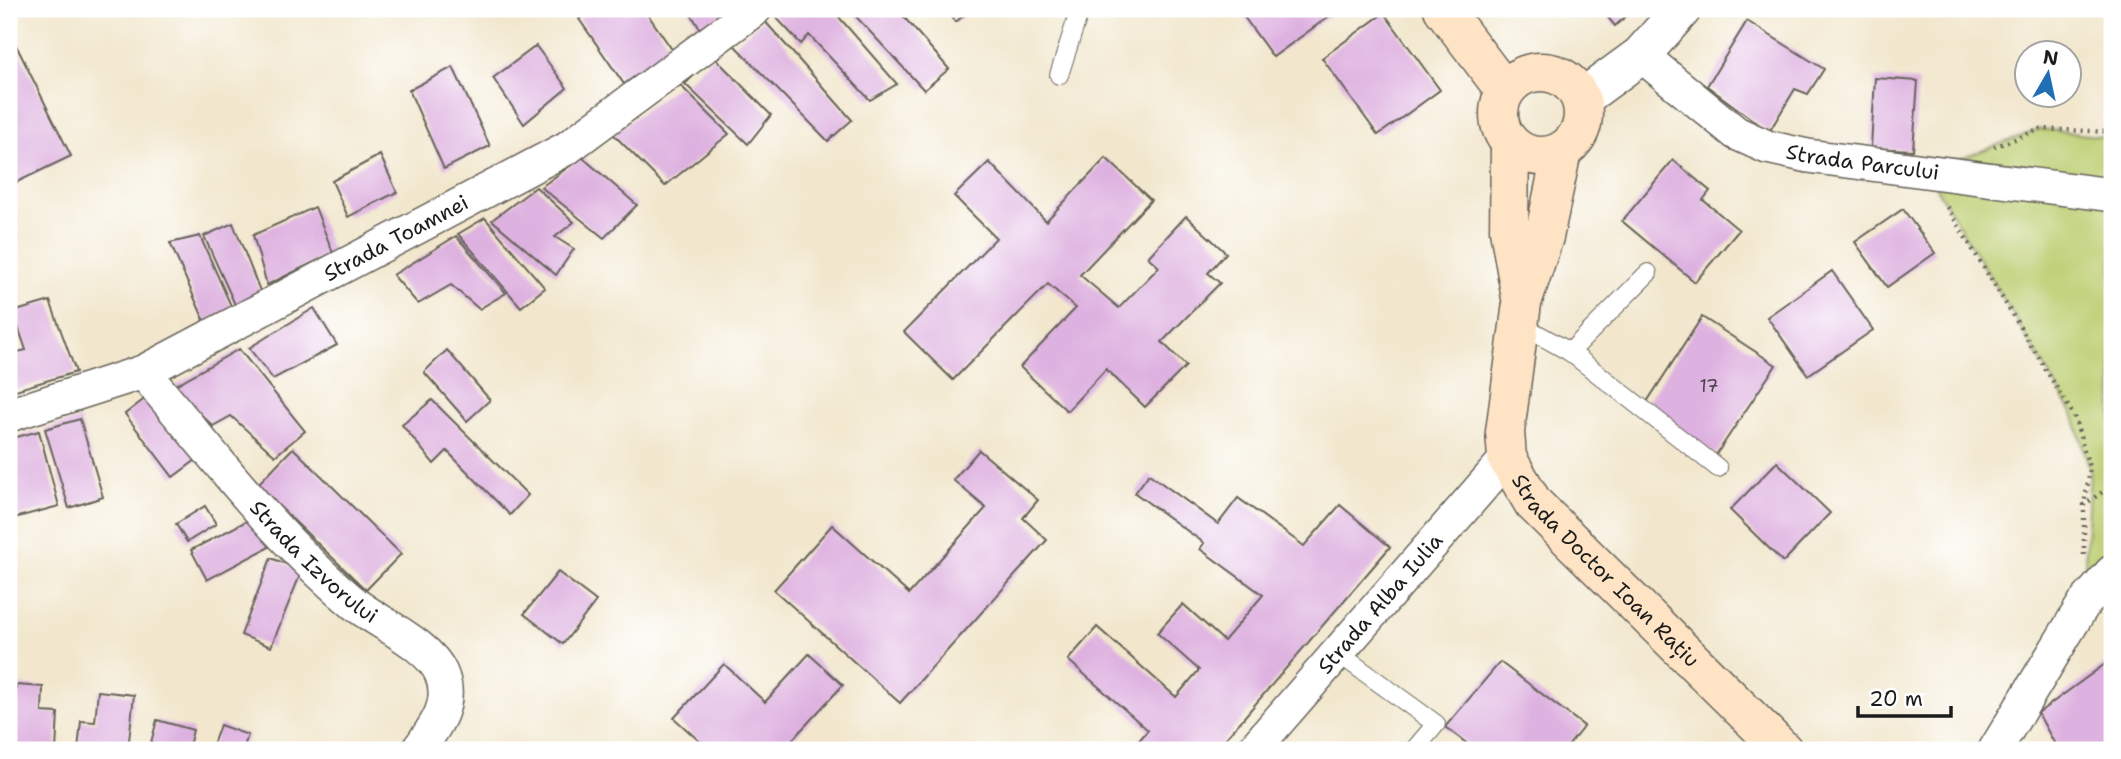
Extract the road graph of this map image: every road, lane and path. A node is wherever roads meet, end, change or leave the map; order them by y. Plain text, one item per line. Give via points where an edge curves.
1 (755, 9) edge
2 (1080, 9) edge
3 (1443, 9) edge
4 (1682, 9) edge
5 (1641, 55) junction
6 (1059, 75) dead end
7 (1505, 91) junction
8 (1581, 99) junction
9 (2112, 132) edge
10 (1510, 143) junction
11 (1990, 148) dead end
12 (1562, 151) junction
13 (1926, 171) junction
14 (2112, 195) edge
15 (1648, 273) dead end
16 (1520, 313) junction
17 (1570, 352) junction
18 (143, 372) junction
19 (9, 415) edge
20 (1507, 458) junction
21 (1718, 468) dead end
22 (2112, 485) edge
23 (2084, 505) junction
24 (2112, 572) edge
25 (2098, 599) edge
26 (1338, 653) junction
27 (1731, 698) junction
28 (418, 750) edge
29 (1253, 750) edge
30 (1414, 750) edge
31 (1762, 750) edge
32 (1783, 750) edge
33 (1994, 750) edge

1 - 18 street, Strada Toamnei via 567,148
2 - 6 lane
3 - 7 main road
4 - 5 street
5 - 8 street
5 - 13 street, Strada Parcului via 1736,132 1767,147
7 - 8 main road via 1533,72 1553,73 1566,80
7 - 10 main road via 1498,113
8 - 12 main road via 1581,130
9 - 11 path via 2041,129
10 - 12 main road via 1537,156
10 - 16 main road, Strada Doctor Ioan Rațiu via 1510,230
12 - 16 main road, Strada Doctor Ioan Rațiu via 1544,237
13 - 14 street, Strada Parcului
13 - 23 path via 2074,416 2090,470
15 - 17 lane
16 - 17 lane
16 - 20 main road, Strada Doctor Ioan Rațiu via 1505,432
17 - 21 lane
18 - 19 street, Strada Toamnei
18 - 28 street, Strada Izvorului via 281,532 355,604 429,656 441,673 446,692 443,713
20 - 26 street, Strada Alba Iulia
20 - 27 main road, Strada Doctor Ioan Rațiu via 1533,503
22 - 23 path
23 - 25 path
24 - 25 street
25 - 33 street
26 - 29 street, Strada Alba Iulia
26 - 30 lane via 1436,724
27 - 31 main road, Strada Doctor Ioan Rațiu
27 - 32 main road, Strada Doctor Ioan Rațiu

